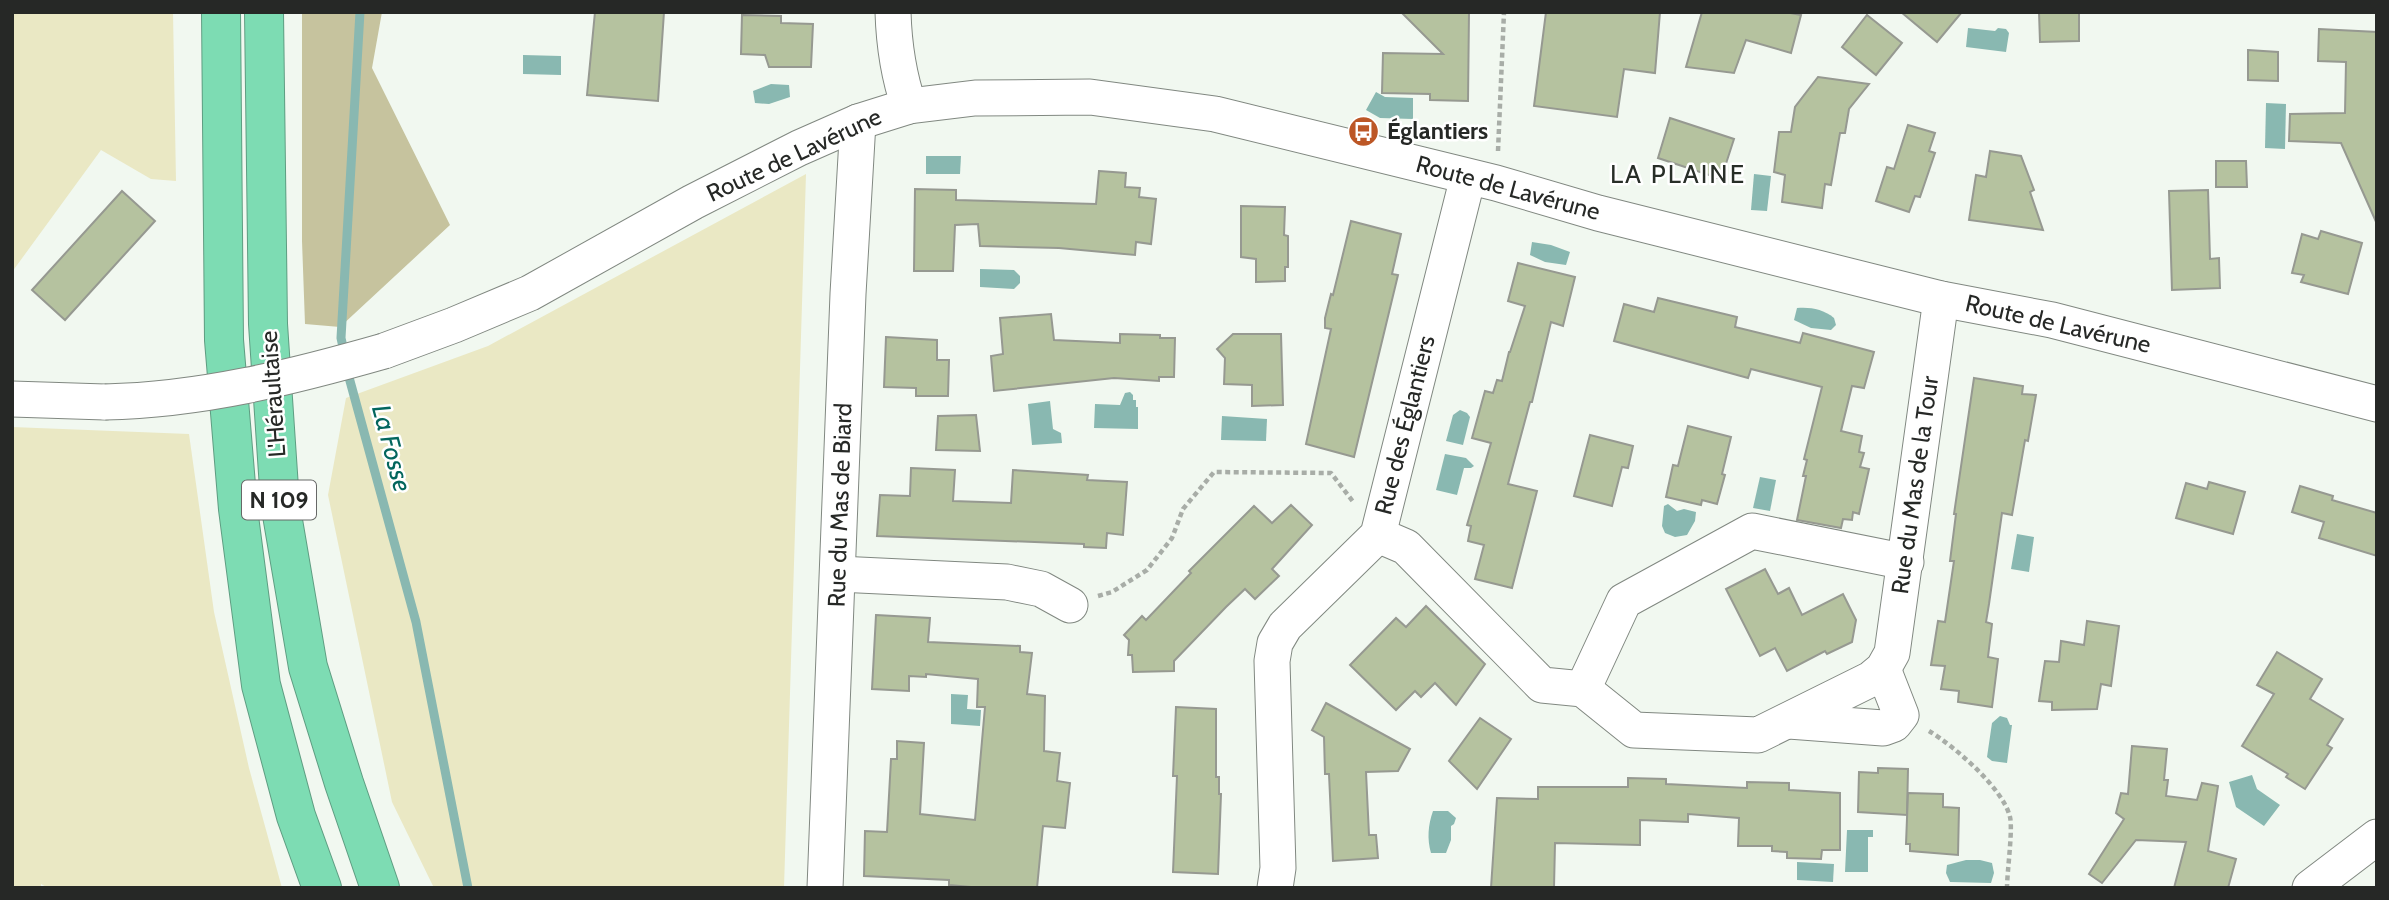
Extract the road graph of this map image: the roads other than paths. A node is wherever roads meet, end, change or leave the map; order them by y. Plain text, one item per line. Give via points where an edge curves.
1 (221, 12) edge
2 (264, 12) edge
3 (893, 12) edge
4 (909, 106) junction
5 (858, 122) junction
6 (1482, 180) junction
7 (1941, 299) junction
8 (12, 399) edge
9 (2377, 404) edge
10 (1378, 535) junction
11 (1906, 562) junction
12 (838, 574) junction
13 (1070, 605) road end
14 (1883, 669) junction
15 (1583, 689) junction
16 (1786, 721) junction
17 (2377, 837) edge
18 (322, 888) edge
19 (380, 888) edge
20 (825, 888) edge
21 (1275, 888) edge
22 (2309, 888) edge

1 - 18 highway, L'Héraultaise / N 109 via 224,340 238,509 261,685 296,816
2 - 19 highway, L'Héraultaise / N 109 via 268,324 279,503 308,667
3 - 4 street via 899,78
4 - 5 street, Route de Lavérune
4 - 6 street, Route de Lavérune via 1035,97 1090,97 1160,105 1215,114
5 - 8 street, Route de Lavérune, bridge via 693,202 530,293 384,351 296,376 184,397 105,402
5 - 12 street, Rue du Mas de Biard
6 - 7 street, Route de Lavérune
6 - 10 street, Rue des Églantiers
7 - 9 street, Route de Lavérune via 2052,320
7 - 11 street, Rue du Mas de la Tour
10 - 15 street via 1406,547 1542,685
10 - 21 street, Rue des Églantiers via 1285,626 1275,643
11 - 14 street, Rue du Mas de la Tour via 1892,653
11 - 15 street via 1752,531 1624,601
12 - 13 street via 1007,582 1041,589
12 - 20 street, Rue du Mas de Biard
14 - 16 street via 1871,680
14 - 16 street via 1901,715 1894,724 1883,728
15 - 16 street via 1634,730 1758,735
17 - 22 street

